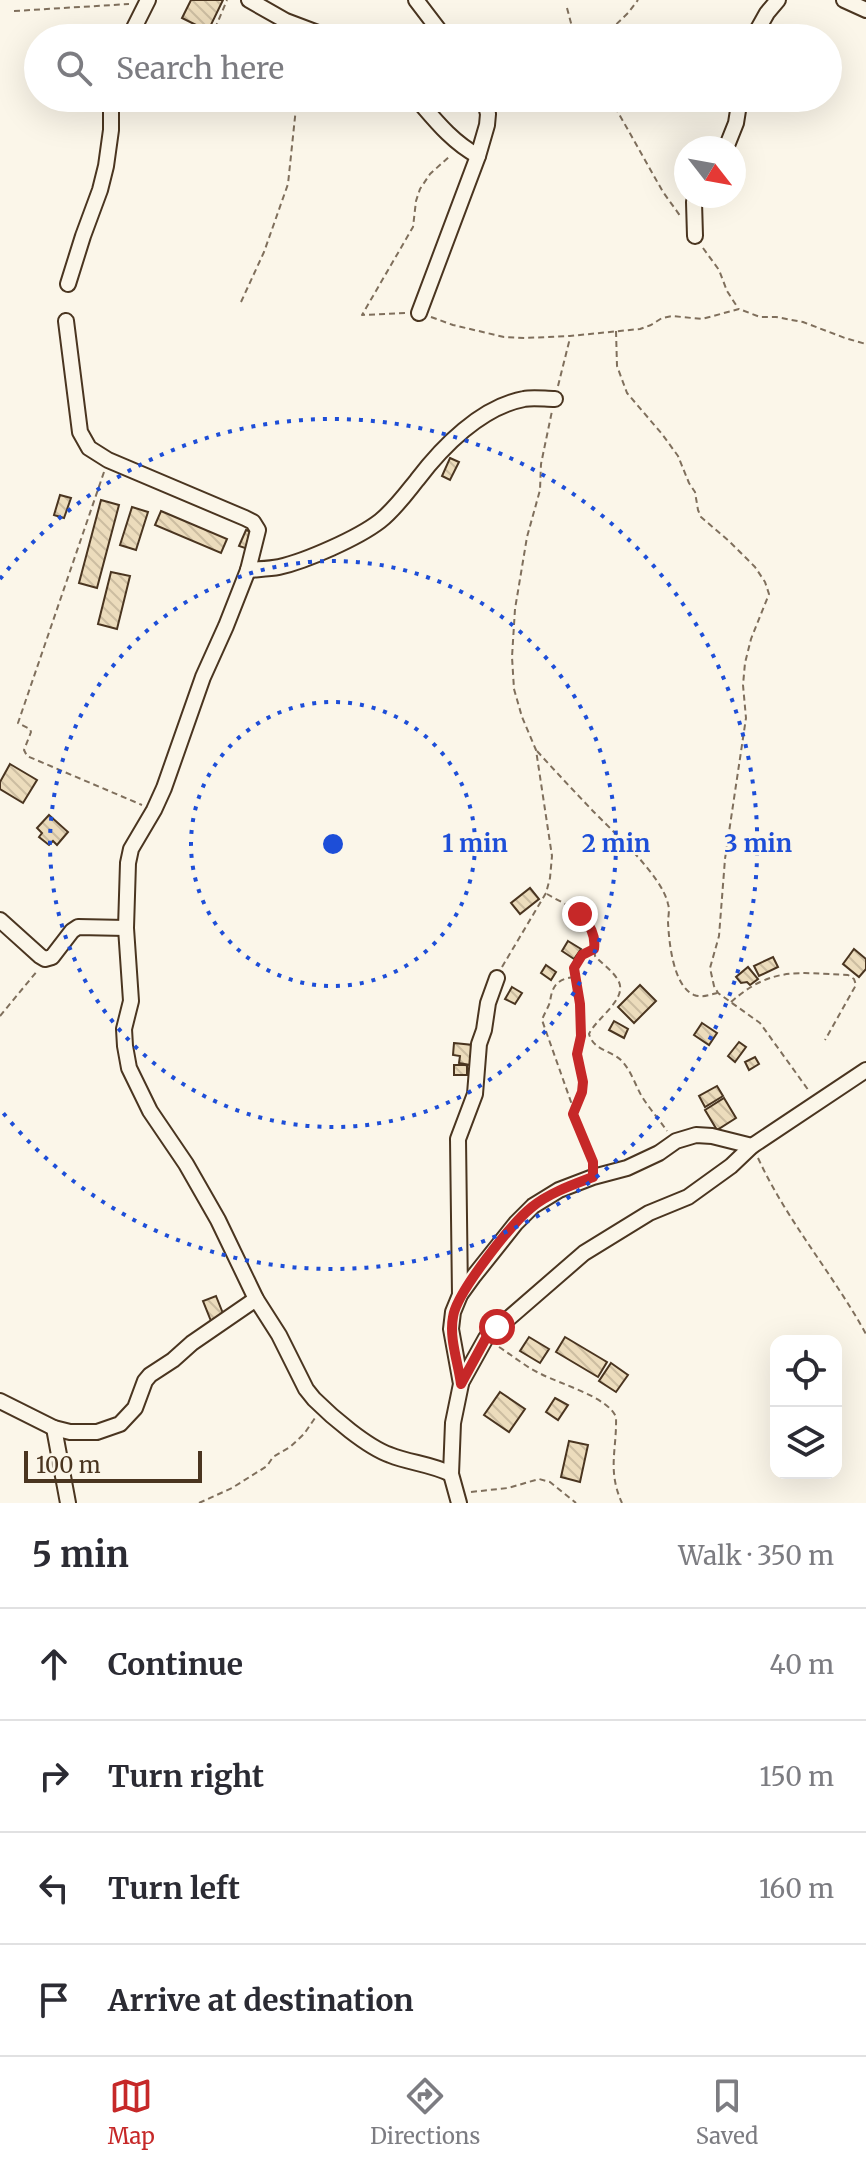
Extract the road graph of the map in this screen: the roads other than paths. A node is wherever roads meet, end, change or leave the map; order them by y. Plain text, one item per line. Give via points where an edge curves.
1 (249, 0) edge
2 (416, 0) edge
3 (778, 0) edge
4 (844, 0) edge
5 (147, 1) edge
6 (866, 10) edge
7 (136, 24) edge
8 (294, 24) edge
9 (434, 24) edge
10 (761, 24) edge
11 (111, 112) edge
12 (429, 112) edge
13 (488, 112) edge
14 (738, 112) edge
15 (731, 136) edge
16 (478, 156) junction
17 (696, 208) edge
18 (695, 236) road end
19 (68, 284) dead end
20 (419, 313) road end
21 (66, 321) dead end
22 (555, 399) road end
23 (248, 570) junction
24 (0, 920) edge
25 (126, 928) junction
26 (497, 978) road end
27 (866, 1070) edge
28 (752, 1146) junction
29 (460, 1295) junction
30 (256, 1299) junction
31 (461, 1384) junction
32 (0, 1401) edge
33 (54, 1428) junction
34 (451, 1474) junction
35 (458, 1498) edge
36 (68, 1503) edge

1 - 8 street
2 - 9 street
3 - 10 street
4 - 6 street
5 - 7 street
11 - 19 street via 100,190
12 - 16 street via 462,148
13 - 16 street
14 - 15 street
16 - 20 street
17 - 18 street
21 - 23 street via 80,432 89,448 253,522 258,530
22 - 23 street via 525,399 473,423 398,505 346,541 280,567
23 - 25 street via 154,810 131,849
24 - 25 street via 45,959 78,927
25 - 30 street via 131,1001 124,1029 129,1068 218,1220
26 - 29 street via 479,1044 475,1094 458,1139
27 - 28 street
28 - 29 street via 696,1135 627,1168 559,1190 533,1206
28 - 31 street via 688,1197 649,1213 584,1253 486,1338
29 - 31 street via 451,1329
30 - 33 street via 150,1375 135,1408 120,1424 84,1434
30 - 34 street via 306,1389 322,1407 379,1450
31 - 34 street
32 - 33 street
33 - 36 street
34 - 35 street

